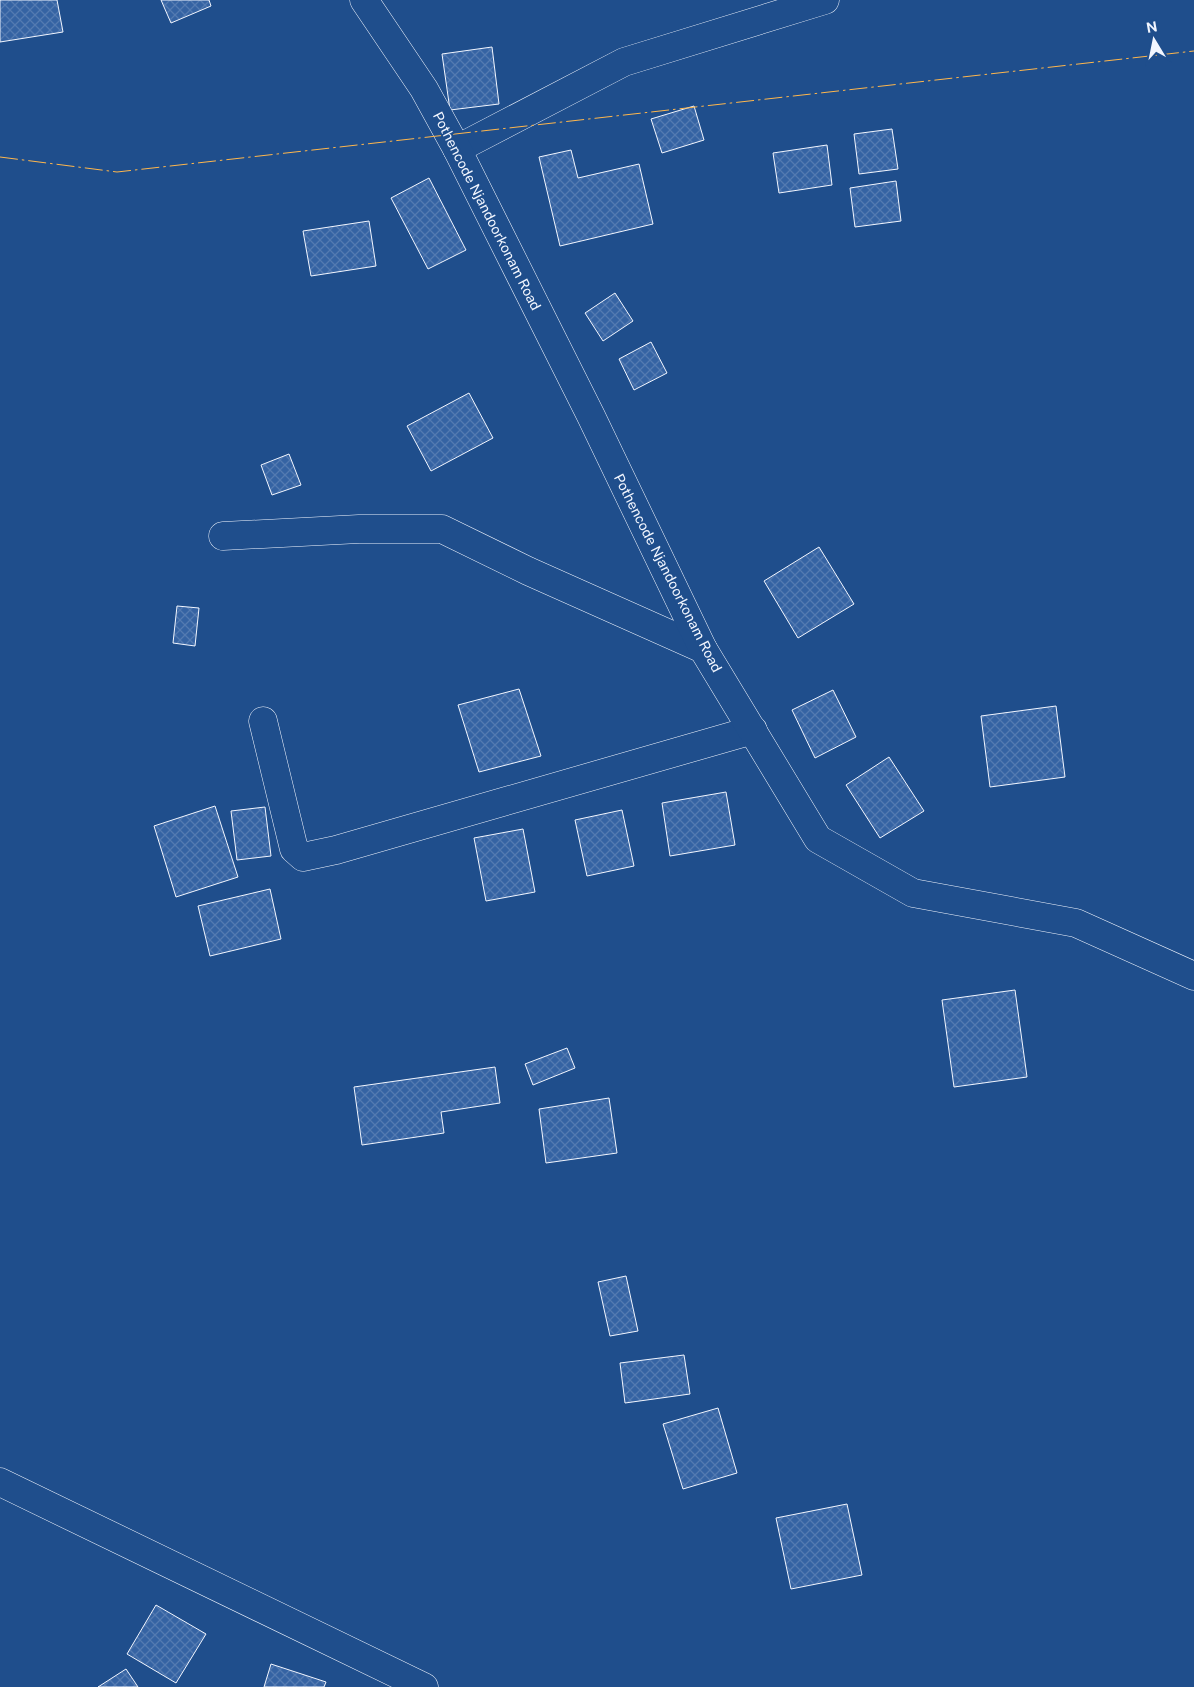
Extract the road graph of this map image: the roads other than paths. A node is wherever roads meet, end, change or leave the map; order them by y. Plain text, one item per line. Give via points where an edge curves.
1 (364, 0) edge
2 (825, 0) edge
3 (457, 149) junction
4 (223, 536) dead end
5 (703, 649) junction
6 (263, 721) dead end
7 (753, 730) junction
8 (1194, 976) edge
9 (0, 1482) edge
10 (424, 1687) edge

1 - 3 main road, Pothencode Njandoorkonam Road via 424,89
2 - 3 main road via 624,62
3 - 5 main road, Pothencode Njandoorkonam Road
4 - 5 main road via 359,529 442,529
5 - 7 main road, Pothencode Njandoorkonam Road
6 - 7 main road via 294,849 303,857
7 - 8 main road, Pothencode Njandoorkonam Road via 818,839 913,893 1076,923
9 - 10 main road

